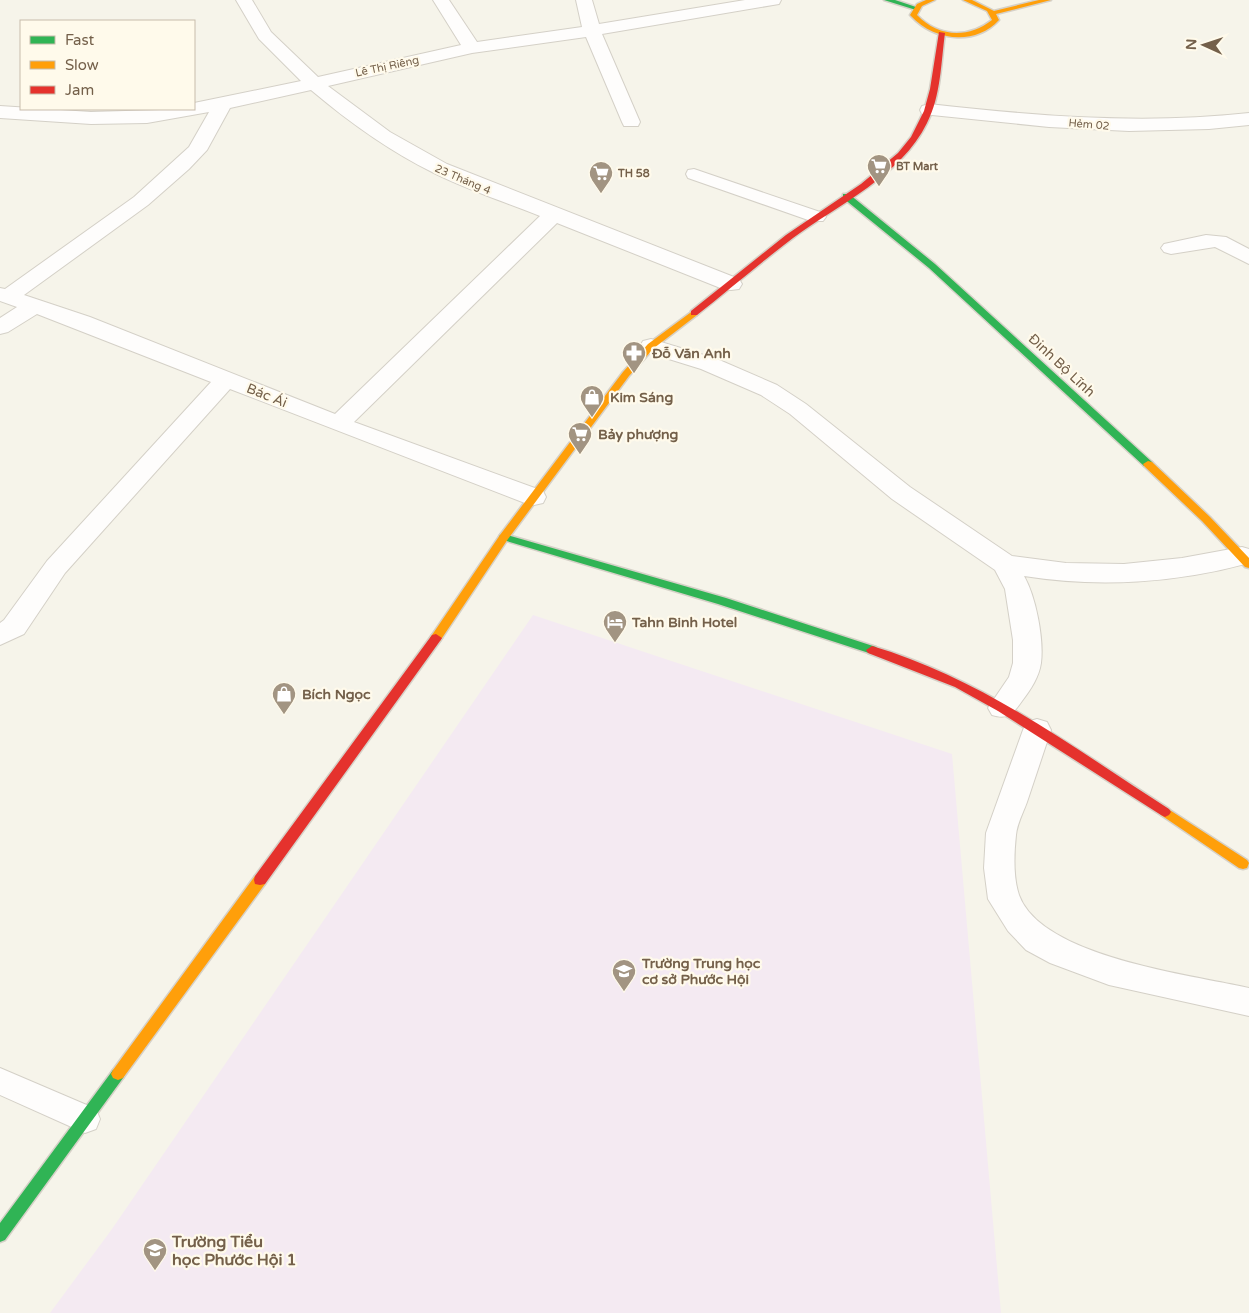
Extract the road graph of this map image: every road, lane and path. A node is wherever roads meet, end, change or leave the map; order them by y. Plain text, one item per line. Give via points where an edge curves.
1 (244, 0) edge
2 (441, 0) edge
3 (584, 0) edge
4 (773, 0) edge
5 (887, 0) edge
6 (932, 0) edge
7 (966, 0) edge
8 (1048, 0) edge
9 (916, 8) junction
10 (993, 12) junction
11 (592, 31) junction
12 (941, 33) junction
13 (472, 48) junction
14 (314, 82) junction
15 (223, 104) junction
16 (195, 109) edge
17 (187, 110) edge
18 (929, 110) junction
19 (0, 112) edge
20 (1249, 119) edge
21 (631, 122) dead end
22 (694, 174) dead end
23 (846, 196) junction
24 (553, 215) junction
25 (818, 217) junction
26 (1171, 248) dead end
27 (1249, 258) edge
28 (731, 284) junction
29 (4, 296) edge
30 (34, 306) junction
31 (0, 328) edge
32 (651, 346) junction
33 (227, 378) junction
34 (338, 424) junction
35 (534, 496) junction
36 (504, 538) junction
37 (1246, 560) edge
38 (1005, 564) junction
39 (0, 635) edge
40 (1002, 708) junction
41 (1037, 730) junction
42 (1243, 864) dead end
43 (1249, 1002) edge
44 (0, 1081) edge
45 (85, 1119) junction
46 (0, 1235) edge

1 - 14 street, 23 Tháng 4 via 263,33 286,59
2 - 13 street
3 - 11 street
4 - 11 street, Lê Thị Riêng
5 - 9 main road
6 - 9 main road
7 - 10 main road
8 - 10 main road
9 - 12 main road via 915,20
10 - 12 main road via 996,20 987,30 966,35
11 - 13 street, Lê Thị Riêng
11 - 21 street
12 - 18 main road
13 - 14 street, Lê Thị Riêng
14 - 15 street, Lê Thị Riêng
14 - 24 street, 23 Tháng 4 via 378,134 426,163
15 - 16 street, Lê Thị Riêng
15 - 29 street via 197,150 182,166 141,201
17 - 19 street, Lê Thị Riêng via 116,118
18 - 20 street, Hẻm 02 via 1128,127 1179,127
18 - 23 main road via 908,146 874,177
22 - 25 lane
23 - 25 main road
23 - 37 main road, Đinh Bộ Lĩnh via 973,300
24 - 28 street, 23 Tháng 4
24 - 34 street
25 - 28 main road
26 - 27 street via 1219,241
28 - 32 main road
29 - 30 street, Bác Ái
30 - 31 street
30 - 33 street, Bác Ái
32 - 35 main road
32 - 38 street via 708,364 768,390 798,409 901,493
33 - 34 street, Bác Ái
33 - 39 street via 56,568 14,626
34 - 35 street, Bác Ái
35 - 36 main road
36 - 40 main road via 722,601 904,661 959,684
36 - 45 main road via 424,658
37 - 38 street via 1122,575 1046,572
38 - 40 street via 1018,589 1027,655 1022,680
40 - 41 main road
41 - 42 main road
41 - 43 street via 1001,833 999,868 1004,899 1019,922 1037,940 1109,971
44 - 45 lane
45 - 46 main road

